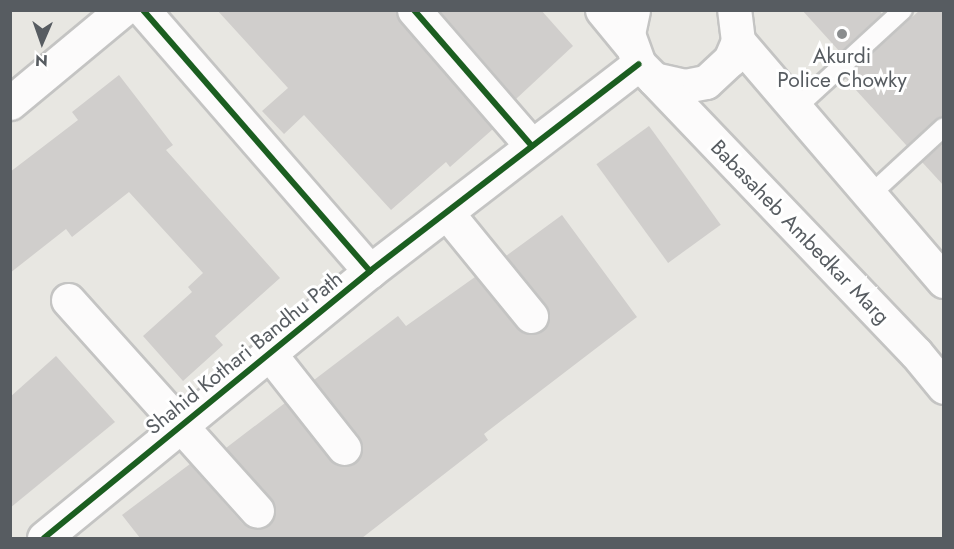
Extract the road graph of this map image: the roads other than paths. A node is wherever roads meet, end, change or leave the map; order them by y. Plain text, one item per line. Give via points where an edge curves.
1 (122, 10) edge
2 (143, 10) edge
3 (414, 10) edge
4 (602, 10) edge
5 (633, 10) edge
6 (903, 10) edge
7 (739, 20) edge
8 (641, 62) junction
9 (10, 103) edge
10 (796, 108) junction
11 (944, 126) edge
12 (532, 146) junction
13 (870, 195) junction
14 (447, 213) junction
15 (370, 271) junction
16 (944, 281) edge
17 (68, 300) dead end
18 (531, 316) dead end
19 (269, 353) junction
20 (944, 387) edge
21 (183, 424) junction
22 (344, 448) dead end
23 (257, 511) dead end
24 (44, 538) edge

1 - 9 street
2 - 15 street
3 - 12 street
4 - 8 street, Babasaheb Ambedkar Marg
5 - 8 street
6 - 10 lane
7 - 8 street via 730,60 706,82 674,86
7 - 10 street
8 - 12 street, Shahid Kothari Bandhu Path
8 - 20 street, Babasaheb Ambedkar Marg
10 - 13 street
11 - 13 lane
12 - 14 street, Shahid Kothari Bandhu Path
13 - 16 street
14 - 15 street, Shahid Kothari Bandhu Path
14 - 18 street
15 - 19 street, Shahid Kothari Bandhu Path
17 - 21 street
19 - 21 street, Shahid Kothari Bandhu Path
19 - 22 street
21 - 23 street
21 - 24 street, Shahid Kothari Bandhu Path

